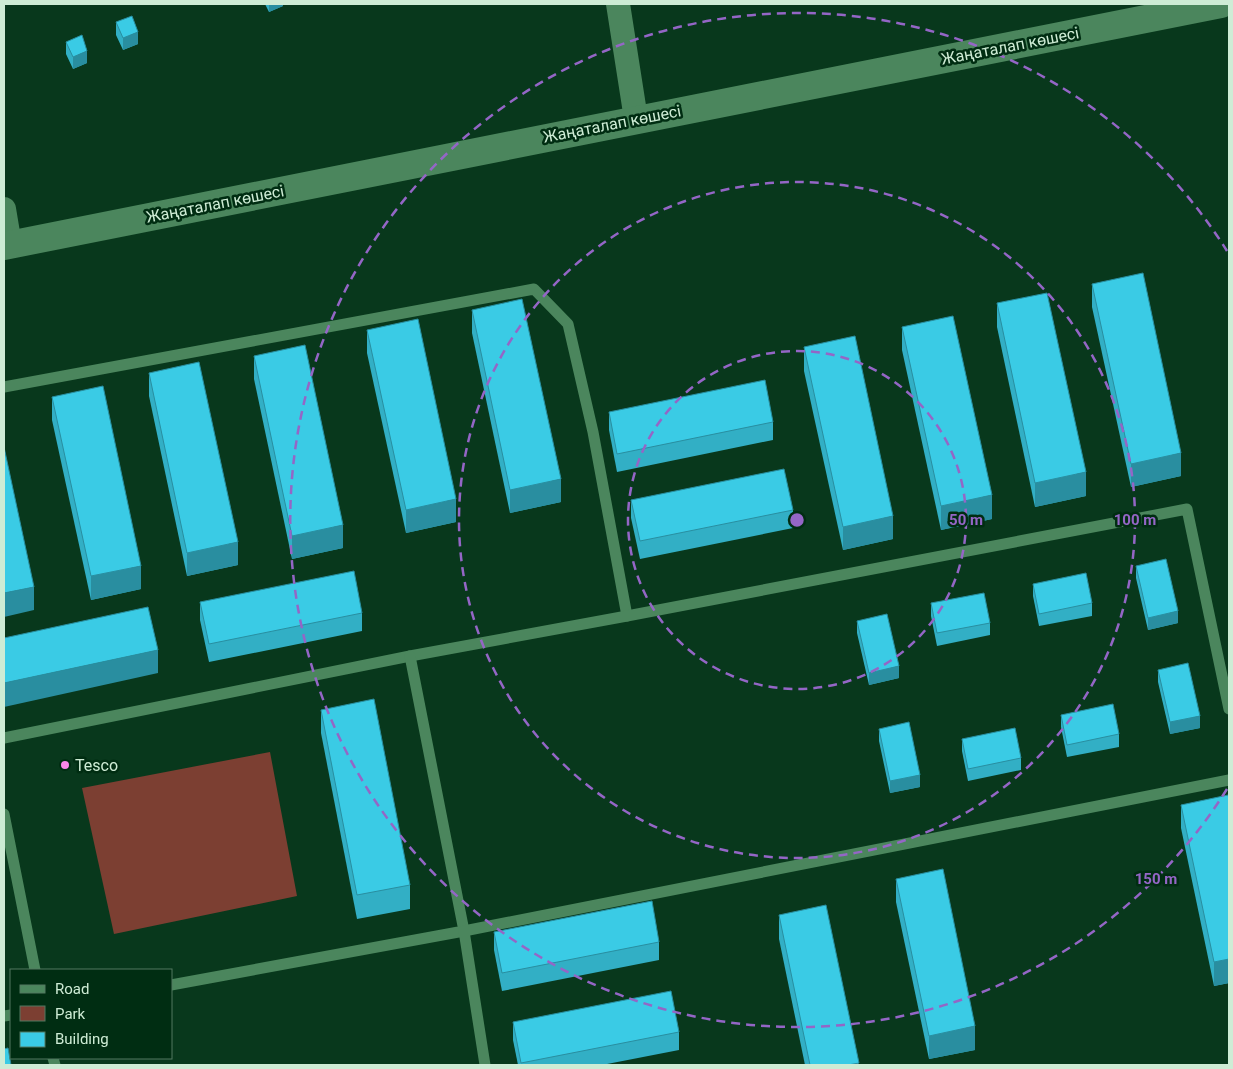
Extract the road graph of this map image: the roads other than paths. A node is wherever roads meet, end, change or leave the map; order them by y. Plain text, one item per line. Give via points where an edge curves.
1 (618, 4) edge
2 (1221, 4) edge
3 (636, 119) junction
4 (4, 209) edge
5 (7, 246) edge
6 (4, 387) edge
7 (627, 616) junction
8 (410, 656) junction
9 (1229, 710) edge
10 (4, 738) edge
11 (1229, 780) edge
12 (4, 814) edge
13 (464, 931) junction
14 (35, 969) edge
15 (172, 985) edge
16 (485, 1065) edge

1 - 3 street
2 - 3 main road, Жаңаталап көшесі
3 - 5 main road, Жаңаталап көшесі
4 - 5 street
6 - 7 lane via 534,288 568,324 593,432
7 - 8 lane
7 - 9 lane via 1187,509
8 - 10 lane
8 - 13 lane
11 - 13 lane
12 - 14 lane
13 - 15 lane
13 - 16 lane

